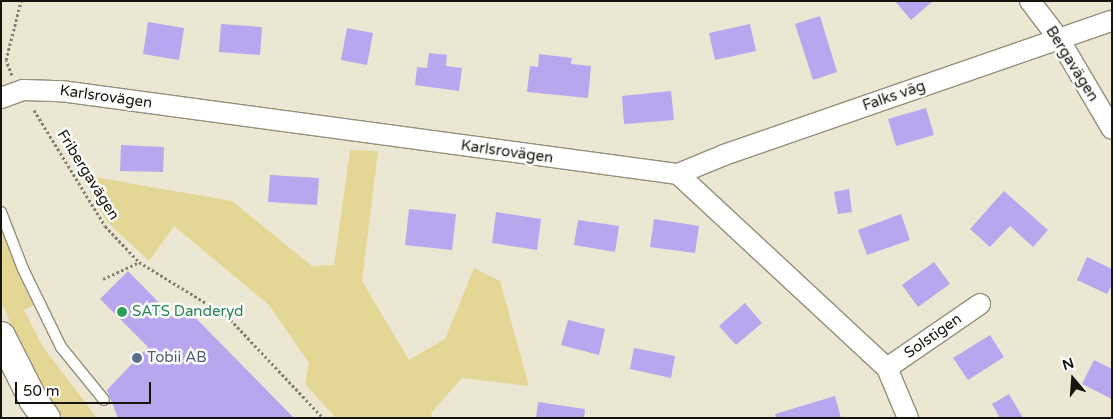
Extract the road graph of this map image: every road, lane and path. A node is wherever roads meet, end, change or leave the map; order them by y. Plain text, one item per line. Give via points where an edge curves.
1 (21, 1) edge
2 (1030, 1) edge
3 (1112, 21) edge
4 (1058, 39) junction
5 (23, 90) junction
6 (1, 98) edge
7 (1112, 129) edge
8 (678, 174) junction
9 (1, 212) edge
10 (139, 262) junction
11 (103, 278) dead end
12 (980, 304) dead end
13 (1, 336) edge
14 (887, 368) junction
15 (104, 400) dead end
16 (46, 418) edge
17 (324, 418) edge
18 (908, 418) edge

1 - 5 path, Fribergavägen via 6,60
2 - 4 street, Bergavägen
3 - 4 street, Falks väg
4 - 7 street, Bergavägen
4 - 8 street, Falks väg via 724,155
5 - 6 street, Karlsrovägen
5 - 8 street, Karlsrovägen via 61,91
5 - 10 path, Fribergavägen via 105,226
8 - 14 street
9 - 15 lane via 23,269 61,347
10 - 11 path
10 - 17 path, Fribergavägen via 227,316
12 - 14 street, Solstigen
13 - 16 highway
14 - 18 street

